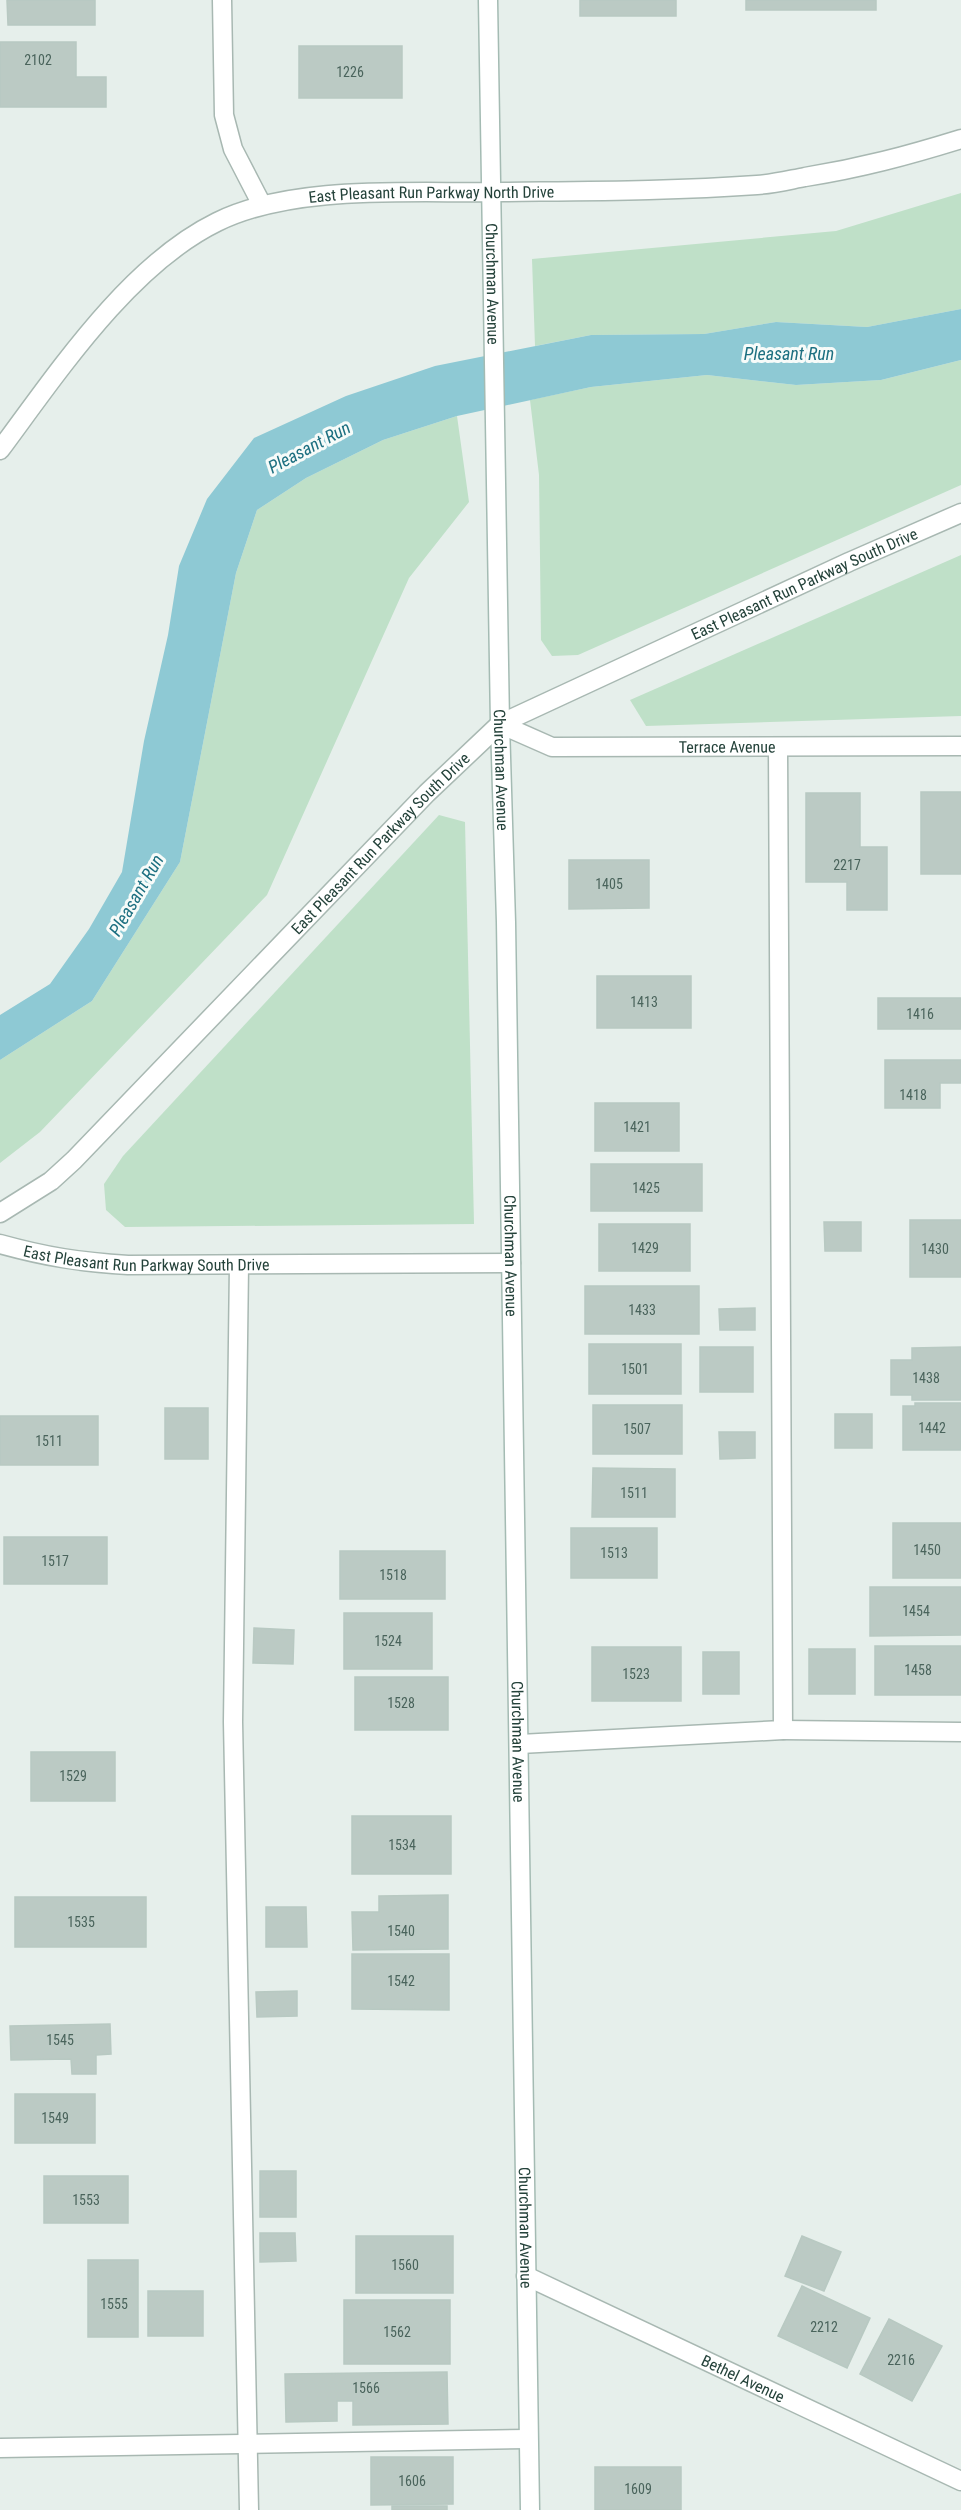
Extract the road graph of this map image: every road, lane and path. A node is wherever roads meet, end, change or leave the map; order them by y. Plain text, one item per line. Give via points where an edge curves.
1 (222, 0) edge
2 (488, 0) edge
3 (961, 139) edge
4 (491, 192) junction
5 (262, 205) junction
6 (0, 450) edge
7 (961, 513) edge
8 (500, 724) junction
9 (961, 746) edge
10 (778, 747) junction
11 (0, 1213) edge
12 (0, 1244) edge
13 (511, 1263) junction
14 (238, 1265) junction
15 (783, 1730) junction
16 (961, 1732) edge
17 (520, 1744) junction
18 (526, 2276) junction
19 (528, 2439) junction
20 (248, 2444) junction
21 (0, 2448) edge
22 (961, 2481) edge
23 (249, 2510) edge
24 (530, 2510) edge

1 - 5 street via 224,115 233,149
2 - 4 street, Churchman Avenue
3 - 4 street, East Pleasant Run Parkway North Drive via 861,168 756,185
4 - 5 street, East Pleasant Run Parkway North Drive via 364,193
4 - 8 street, Churchman Avenue
5 - 6 street, East Pleasant Run Parkway North Drive via 209,226 158,262 120,298 53,378
7 - 8 street, East Pleasant Run Parkway South Drive
8 - 10 street, Terrace Avenue via 552,747
8 - 11 street, East Pleasant Run Parkway South Drive via 427,793 74,1160
8 - 13 street, Churchman Avenue
9 - 10 street, Terrace Avenue
10 - 15 street
12 - 14 street, East Pleasant Run Parkway South Drive via 77,1262
13 - 14 street, East Pleasant Run Parkway South Drive
13 - 17 street, Churchman Avenue
14 - 20 street via 233,1722
15 - 16 street
15 - 17 street
17 - 18 street, Churchman Avenue
18 - 19 street, Churchman Avenue
18 - 22 street, Bethel Avenue
19 - 20 street
19 - 24 street, Churchman Avenue
20 - 21 street
20 - 23 street

